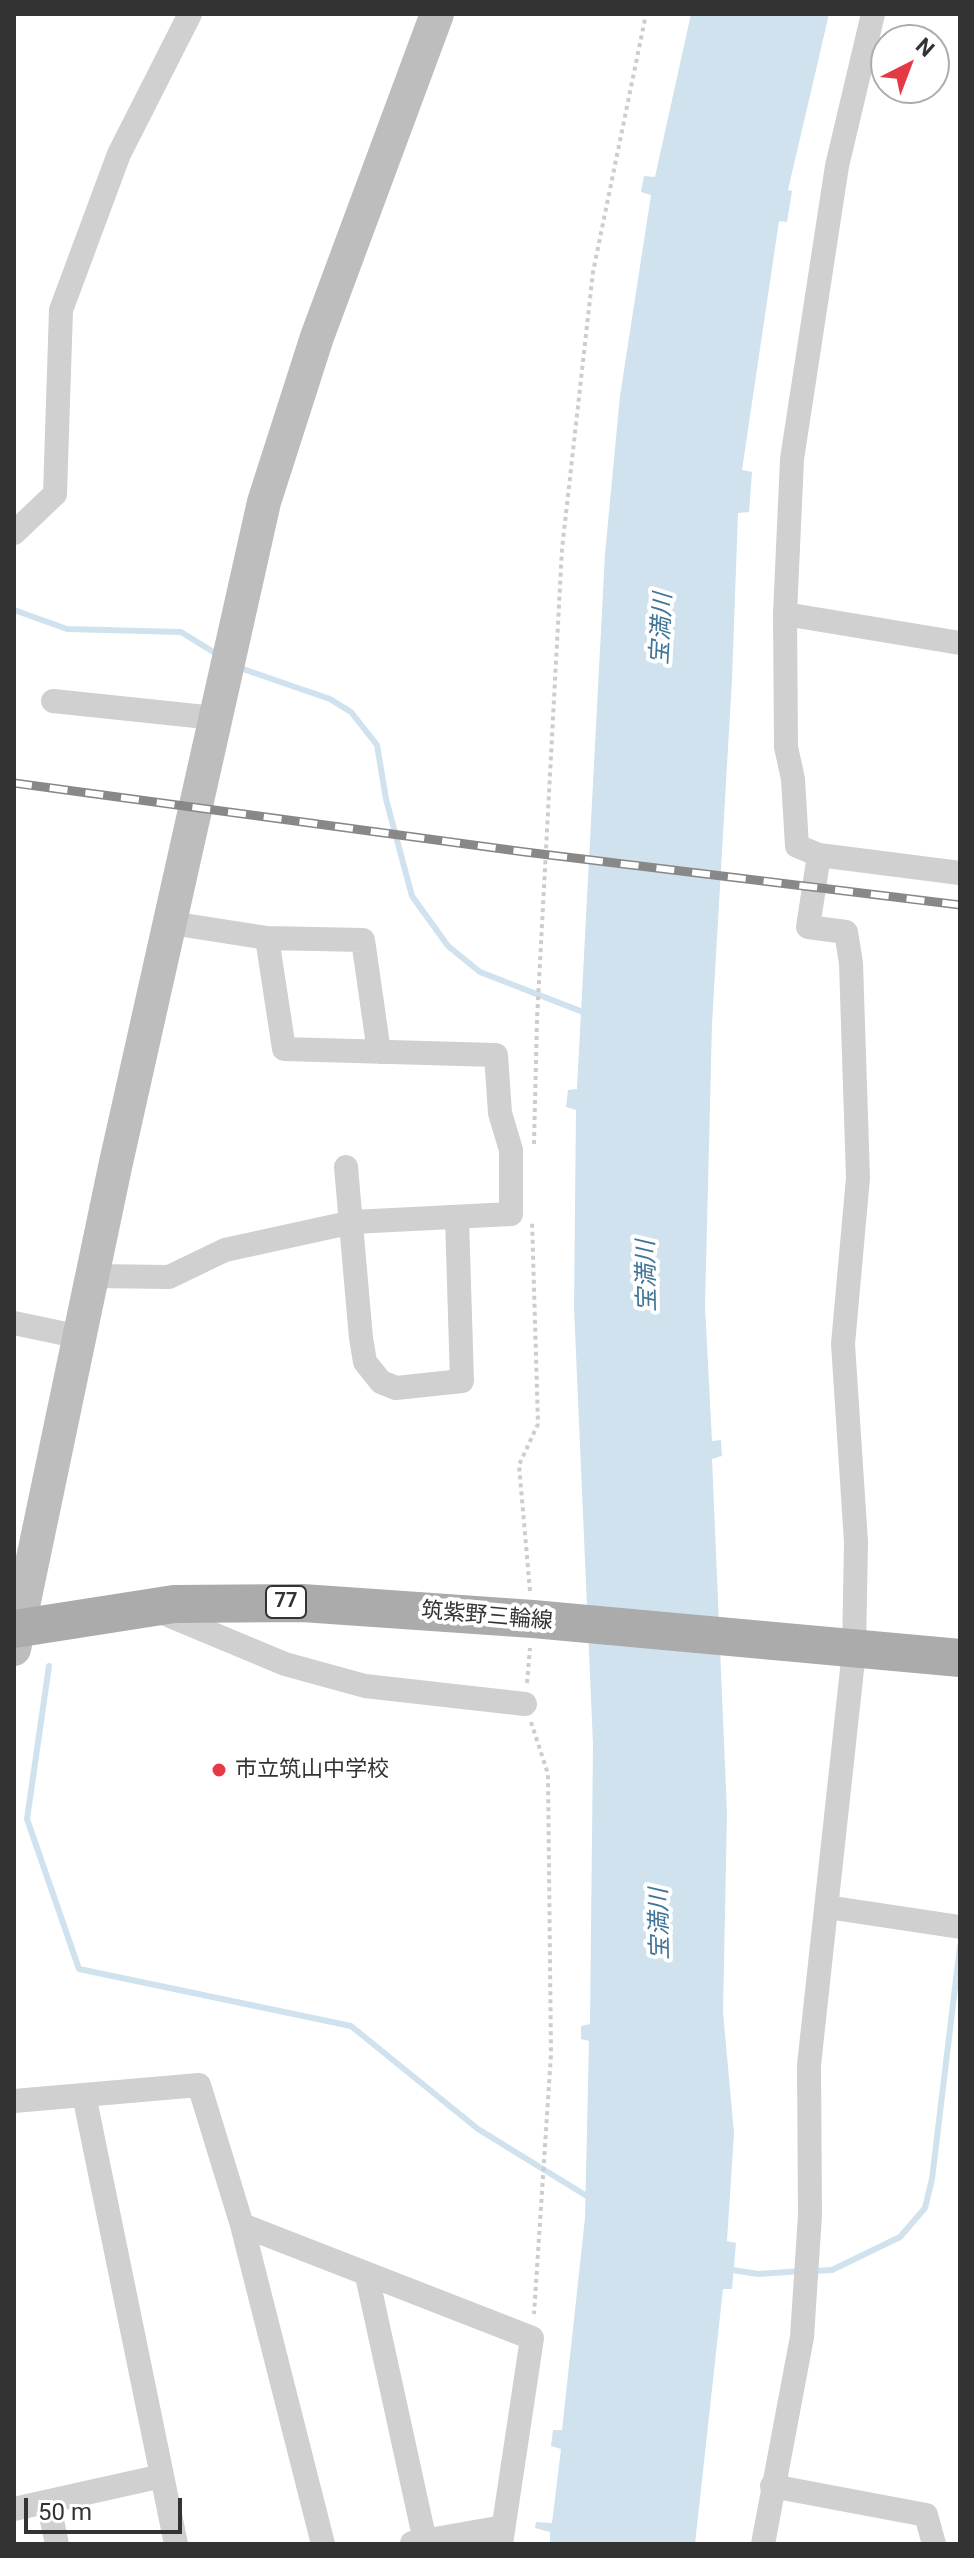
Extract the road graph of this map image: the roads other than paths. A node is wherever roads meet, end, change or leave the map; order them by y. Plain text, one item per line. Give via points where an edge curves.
1 (190, 14) edge
2 (437, 14) edge
3 (873, 14) edge
4 (14, 533) edge
5 (785, 614) junction
6 (960, 643) edge
7 (53, 701) dead end
8 (215, 718) junction
9 (819, 855) junction
10 (960, 873) edge
11 (171, 923) junction
12 (267, 938) junction
13 (379, 1052) junction
14 (346, 1167) dead end
15 (457, 1218) junction
16 (353, 1222) junction
17 (93, 1276) junction
18 (14, 1323) edge
19 (71, 1335) dead end
20 (149, 1607) junction
21 (15, 1635) edge
22 (854, 1651) junction
23 (960, 1658) edge
24 (525, 1704) road end
25 (827, 1907) junction
26 (960, 1927) edge
27 (84, 2095) junction
28 (14, 2101) edge
29 (242, 2225) junction
30 (367, 2276) junction
31 (162, 2476) junction
32 (772, 2486) junction
33 (48, 2502) junction
34 (14, 2509) edge
35 (502, 2536) edge
36 (418, 2542) edge
37 (57, 2544) edge
38 (176, 2544) edge
39 (323, 2544) edge
40 (763, 2544) edge
41 (934, 2544) edge

1 - 4 street via 119,154 61,310 55,494
2 - 8 street via 317,337 264,502
3 - 5 street via 837,166 792,459
5 - 6 street
5 - 9 street via 786,747 797,846
7 - 8 street
8 - 11 street
9 - 10 street
9 - 22 street via 808,927 846,932 851,963 858,1178 843,1344 856,1542
11 - 12 street
11 - 17 street
12 - 13 street via 284,1049
12 - 13 street via 363,940
13 - 15 street via 496,1055 500,1113 511,1150 511,1214
14 - 16 street
15 - 16 street
15 - 16 street via 462,1381 396,1388 381,1382 365,1362
16 - 17 street via 225,1250 169,1277
17 - 21 street
18 - 19 street
20 - 21 main road, 筑紫野三輪線 / 77
20 - 22 main road, 筑紫野三輪線 / 77 via 302,1603
20 - 24 street via 285,1664 365,1686
22 - 23 main road, 筑紫野三輪線 / 77
22 - 25 street
25 - 26 street
25 - 32 street via 809,2065 810,2215 802,2337
27 - 28 street
27 - 29 street via 199,2085
27 - 31 street
29 - 30 street
29 - 39 street
30 - 35 street via 532,2338
30 - 36 street
31 - 33 street
31 - 38 street
32 - 40 street
32 - 41 street via 926,2515
33 - 34 street
33 - 37 street
35 - 36 street

